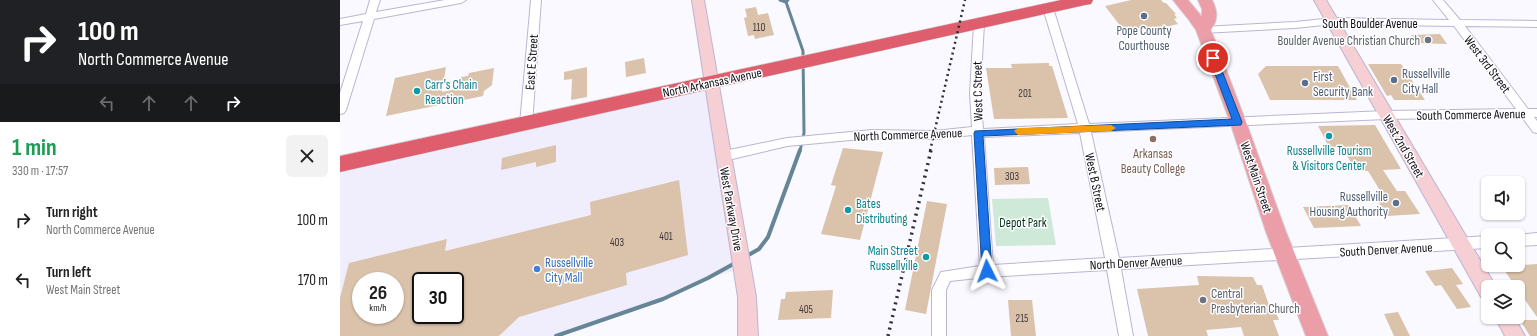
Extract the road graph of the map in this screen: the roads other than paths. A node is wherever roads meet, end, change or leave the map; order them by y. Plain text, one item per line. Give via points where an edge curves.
1 (375, 0) edge
2 (460, 0) edge
3 (536, 0) edge
4 (1085, 0) edge
5 (1180, 0) edge
6 (1205, 0) edge
7 (1320, 0) edge
8 (1438, 0) edge
9 (699, 2) edge
10 (1048, 8) junction
11 (369, 17) junction
12 (1333, 21) junction
13 (340, 22) edge
14 (1457, 23) junction
15 (979, 24) junction
16 (1537, 24) edge
17 (1203, 30) junction
18 (711, 82) junction
19 (340, 110) edge
20 (1537, 112) edge
21 (1525, 113) junction
22 (1386, 115) junction
23 (1238, 122) junction
24 (526, 124) junction
25 (1085, 129) junction
26 (1537, 129) edge
27 (978, 133) junction
28 (724, 156) junction
29 (340, 164) edge
30 (1537, 239) edge
31 (1525, 240) edge
32 (1481, 242) edge
33 (1460, 244) junction
34 (1285, 255) junction
35 (1114, 263) junction
36 (987, 271) junction
37 (1481, 280) edge
38 (1508, 324) edge
39 (748, 336) edge
40 (939, 336) edge
41 (1126, 336) edge
42 (1317, 336) edge
43 (1515, 336) edge

1 - 11 street
2 - 11 street
3 - 24 street, East E Street
4 - 10 highway, North Arkansas Avenue
5 - 17 main road, West Main Street
6 - 17 main road via 1210,18
7 - 12 main road, West 2nd Street
8 - 14 street, West 3rd Street
9 - 18 main road, West Parkway Drive
10 - 15 highway, North Arkansas Avenue
10 - 25 street, West B Street
11 - 13 street
11 - 19 street
12 - 14 street, South Boulder Avenue
12 - 17 street, South Boulder Avenue
12 - 22 main road, West 2nd Street
14 - 16 street, South Boulder Avenue
14 - 21 street, West 3rd Street
15 - 18 highway, North Arkansas Avenue
15 - 27 street, West C Street via 975,93
17 - 23 main road, West Main Street
18 - 24 highway, North Arkansas Avenue
18 - 28 main road, West Parkway Drive
20 - 21 street, South Commerce Avenue
21 - 22 street, South Commerce Avenue
21 - 26 street, West 3rd Street
22 - 23 street, South Commerce Avenue
22 - 33 main road, West 2nd Street
23 - 25 street, North Commerce Avenue
23 - 34 main road, West Main Street
24 - 29 highway, North Arkansas Avenue
25 - 27 street, North Commerce Avenue
25 - 35 street, West B Street
27 - 28 street, North Commerce Avenue via 974,131 934,135 872,134 787,142
27 - 36 street, West C Street
28 - 39 main road, West Parkway Drive via 747,297
30 - 31 street
32 - 33 street, South Denver Avenue
33 - 34 street, South Denver Avenue
33 - 37 main road, West 2nd Street
34 - 35 street, North Denver Avenue
34 - 42 main road, West Main Street
35 - 36 street, North Denver Avenue
35 - 41 street, West B Street
36 - 40 street via 946,276 939,290
38 - 43 main road

